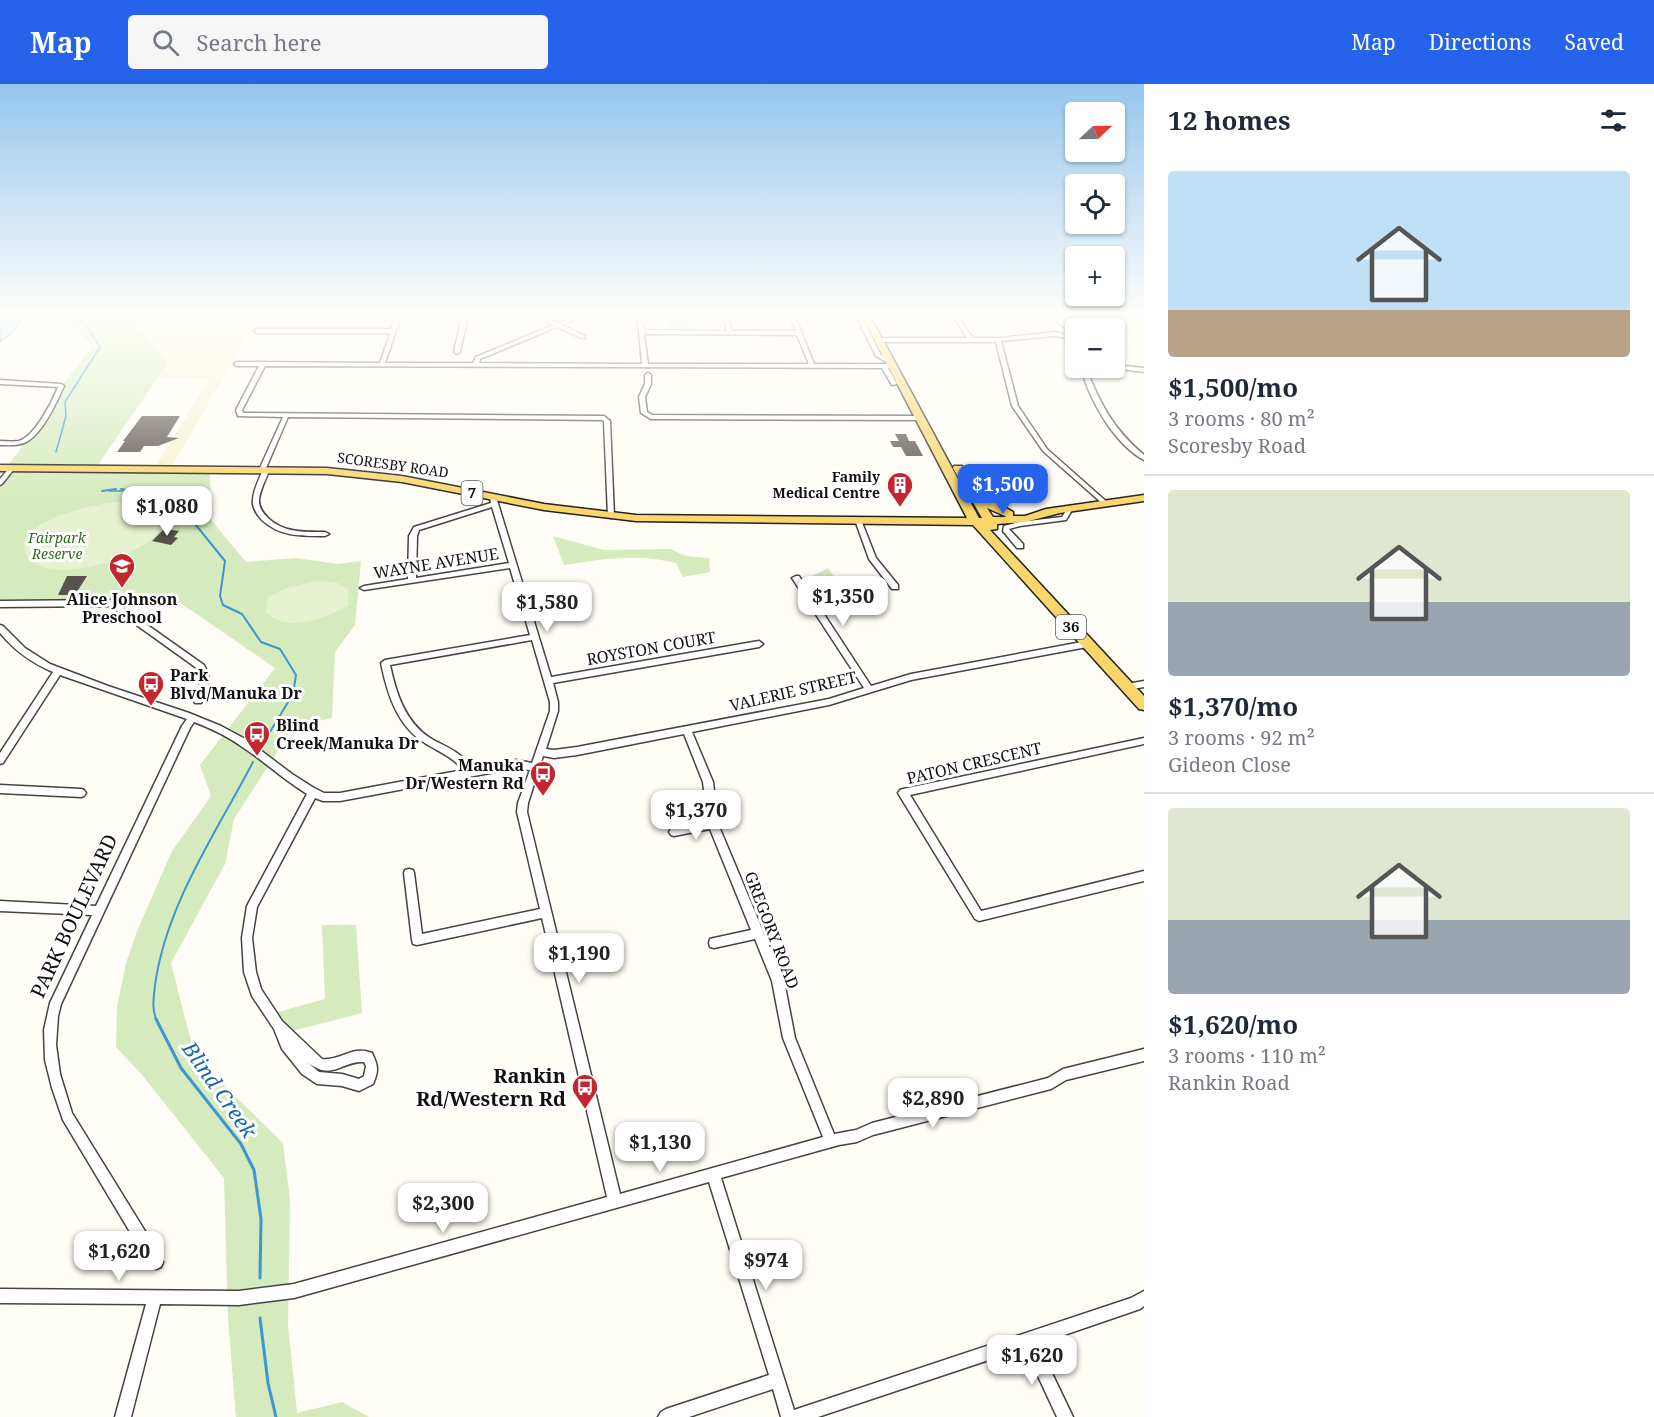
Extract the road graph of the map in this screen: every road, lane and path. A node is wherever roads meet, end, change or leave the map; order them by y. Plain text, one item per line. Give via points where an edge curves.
1 (256, 378) edge
2 (648, 378) edge
3 (893, 378) edge
4 (899, 378) edge
5 (900, 378) edge
6 (1008, 378) edge
7 (1087, 378) edge
8 (1, 383) edge
9 (894, 384) dead end
10 (286, 416) junction
11 (921, 418) junction
12 (0, 443) edge
13 (1144, 458) edge
14 (5, 469) edge
15 (264, 470) junction
16 (0, 483) edge
17 (969, 489) junction
18 (1144, 498) edge
19 (493, 500) junction
20 (965, 504) junction
21 (1106, 504) junction
22 (1070, 510) junction
23 (1056, 512) junction
24 (1009, 514) junction
25 (611, 516) junction
26 (944, 519) junction
27 (980, 519) junction
28 (858, 520) junction
29 (325, 534) dead end
30 (990, 539) junction
31 (1020, 546) dead end
32 (513, 565) junction
33 (796, 578) dead end
34 (412, 580) junction
35 (896, 587) dead end
36 (364, 588) dead end
37 (0, 604) edge
38 (0, 628) edge
39 (535, 637) junction
40 (759, 644) dead end
41 (1087, 644) junction
42 (57, 672) junction
43 (548, 681) junction
44 (1139, 687) edge
45 (869, 690) junction
46 (198, 701) dead end
47 (1144, 705) edge
48 (192, 718) junction
49 (686, 729) junction
50 (1144, 741) edge
51 (540, 752) junction
52 (0, 760) edge
53 (535, 767) junction
54 (469, 772) junction
55 (0, 789) edge
56 (313, 792) junction
57 (81, 793) dead end
58 (713, 824) junction
59 (674, 832) dead end
60 (409, 873) dead end
61 (1144, 876) edge
62 (0, 906) edge
63 (99, 911) junction
64 (546, 912) junction
65 (758, 933) junction
66 (714, 943) dead end
67 (278, 1025) junction
68 (1144, 1055) edge
69 (831, 1142) junction
70 (713, 1174) junction
71 (615, 1202) junction
72 (156, 1262) dead end
73 (0, 1296) edge
74 (156, 1298) junction
75 (1144, 1298) edge
76 (1029, 1341) junction
77 (777, 1380) junction
78 (123, 1417) edge
79 (666, 1417) edge
80 (789, 1417) edge
81 (795, 1417) edge
82 (1065, 1417) edge

1 - 10 street via 238,414
2 - 11 street via 642,398 644,413 651,417
3 - 9 street
4 - 11 main road, 36
5 - 17 main road, 36
6 - 21 street via 1015,406 1045,450
7 - 13 street via 1100,411
8 - 12 street via 61,387 51,409 27,438
10 - 15 street
10 - 25 street via 604,418
11 - 20 main road, 36
14 - 15 main road, SCORESBY ROAD / 7
14 - 16 street
15 - 19 main road, SCORESBY ROAD / 7 via 383,476
15 - 29 street via 256,502 264,518 284,533
17 - 24 main road
17 - 27 main road, 36
18 - 21 main road, SCORESBY ROAD / 7
19 - 25 main road, SCORESBY ROAD / 7
19 - 32 street
19 - 34 street via 416,530
20 - 26 main road
20 - 27 main road, 36
21 - 22 main road, SCORESBY ROAD / 7
22 - 23 main road, SCORESBY ROAD / 7
22 - 31 street via 1064,519 1006,528
23 - 24 main road, SCORESBY ROAD / 7
23 - 27 main road, SCORESBY ROAD / 7 via 1025,519
24 - 27 main road, SCORESBY ROAD / 7
25 - 28 main road, SCORESBY ROAD / 7 via 664,520
26 - 27 main road, SCORESBY ROAD / 7
26 - 28 main road, SCORESBY ROAD / 7
26 - 30 main road
27 - 30 main road, 36
27 - 44 main road, 36
28 - 35 street via 873,559
30 - 41 main road, 36
32 - 34 street, WAYNE AVENUE
32 - 39 street
33 - 45 street
34 - 36 street, WAYNE AVENUE
37 - 46 street via 114,604 201,667 206,683
38 - 42 street via 26,654
39 - 43 street
39 - 54 street via 385,663 391,694 406,721 464,764
40 - 43 street, ROYSTON COURT
41 - 44 main road, 36
41 - 45 street, VALERIE STREET via 911,677
42 - 48 street
42 - 52 street
43 - 51 street via 555,708
44 - 47 main road, 36
45 - 49 street, VALERIE STREET via 829,702
48 - 56 street via 228,733
48 - 63 street, PARK BOULEVARD
49 - 51 street, VALERIE STREET via 577,751
49 - 58 street, GREGORY ROAD via 708,782
50 - 61 street, PATON CRESCENT via 903,792 979,916
51 - 53 street
53 - 54 street via 516,764
53 - 64 street via 522,812
54 - 56 street via 334,798
55 - 57 street
56 - 67 street via 258,893 249,922 249,972 256,992
58 - 59 street
58 - 65 street, GREGORY ROAD
60 - 64 street via 417,940
62 - 63 street
63 - 72 street, PARK BOULEVARD via 56,1003 49,1043 67,1116
64 - 71 street
65 - 66 street
65 - 69 street, GREGORY ROAD via 782,992 789,1038
67 - 67 street via 322,1065 368,1057 372,1066 369,1080 359,1085 317,1078 286,1045
68 - 69 street
69 - 70 street
70 - 71 street
70 - 77 street
71 - 74 street via 277,1294
73 - 74 street
74 - 78 street
75 - 76 street
76 - 81 street
76 - 82 street
77 - 79 street
77 - 80 street

